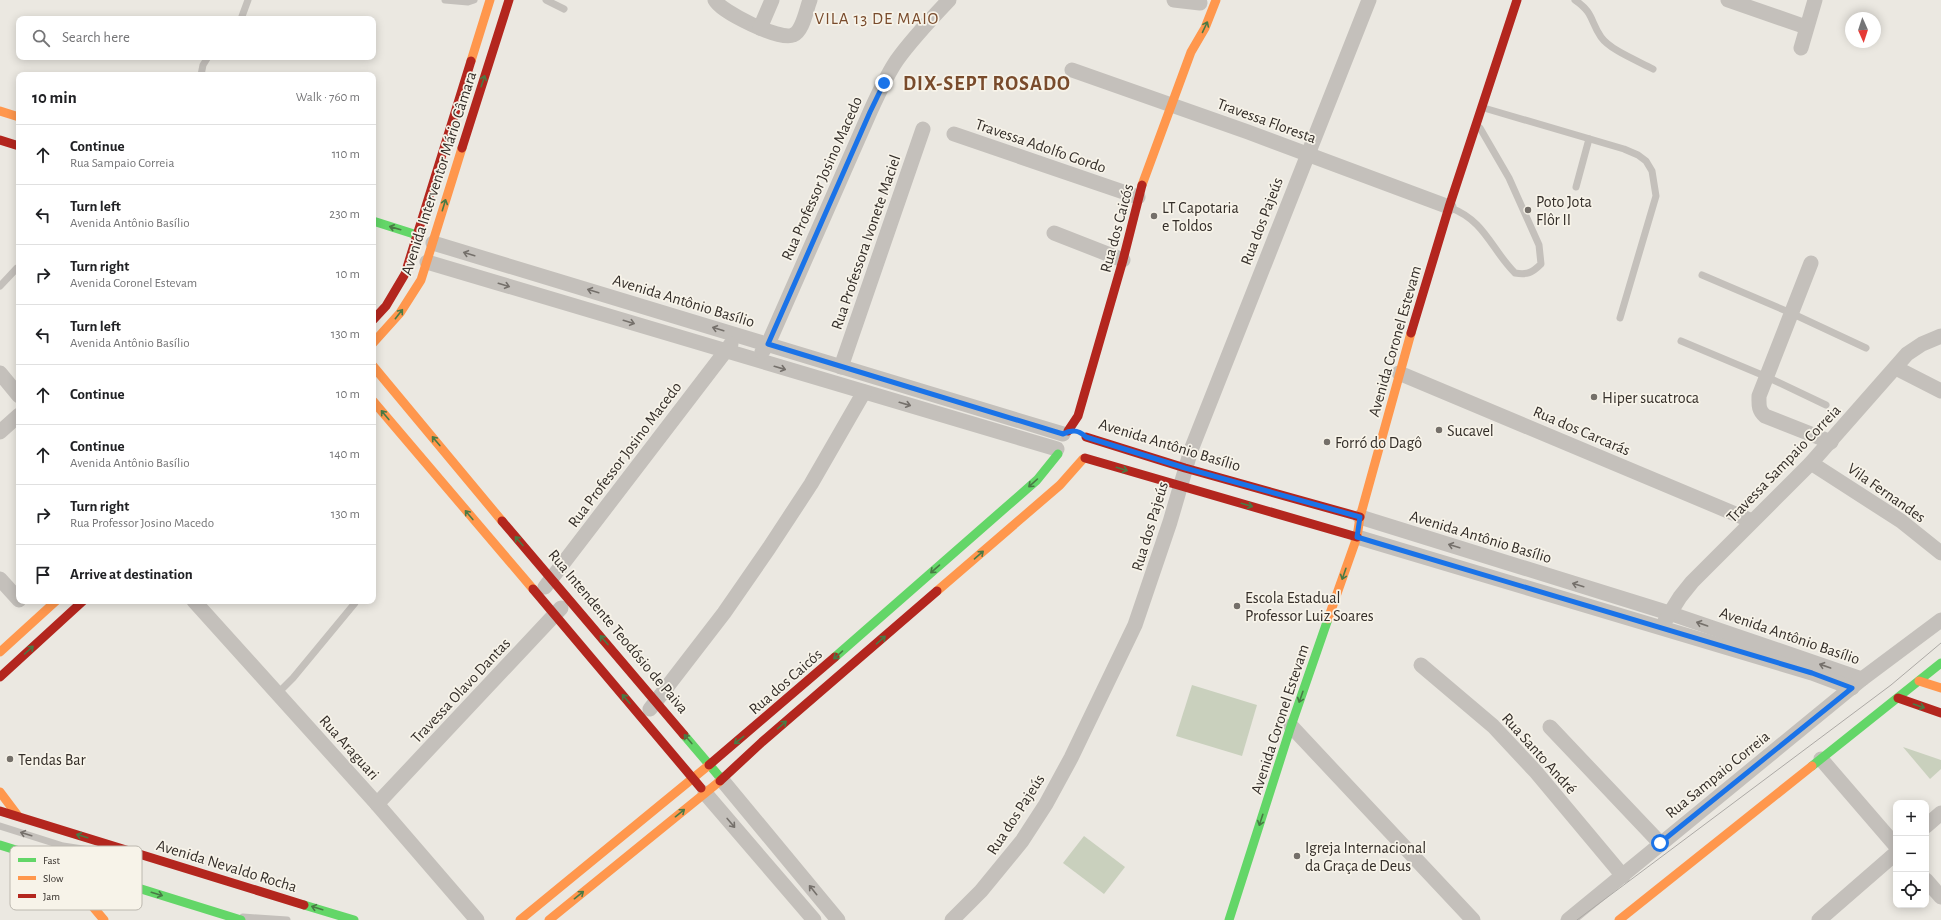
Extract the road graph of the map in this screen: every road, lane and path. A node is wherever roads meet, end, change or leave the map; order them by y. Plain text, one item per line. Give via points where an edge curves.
1 (248, 0) edge
2 (445, 0) edge
3 (474, 0) edge
4 (490, 0) edge
5 (509, 0) edge
6 (546, 0) edge
7 (772, 0) edge
8 (810, 0) edge
9 (949, 0) edge
10 (1174, 0) edge
11 (1216, 0) edge
12 (1369, 0) edge
13 (1517, 0) edge
14 (1575, 0) edge
15 (1728, 0) edge
16 (1815, 0) edge
17 (718, 4) edge
18 (1200, 5) edge
19 (564, 8) dead end
20 (242, 16) edge
21 (1194, 26) dead end
22 (1806, 27) junction
23 (760, 28) junction
24 (1801, 48) dead end
25 (1191, 52) junction
26 (206, 60) edge
27 (1653, 69) dead end
28 (1072, 70) dead end
29 (202, 72) edge
30 (1172, 104) junction
31 (1482, 107) junction
32 (0, 111) edge
33 (16, 115) edge
34 (1477, 123) junction
35 (924, 129) dead end
36 (954, 134) dead end
37 (1589, 139) junction
38 (0, 140) edge
39 (16, 145) edge
40 (1307, 154) junction
41 (1576, 187) dead end
42 (1138, 197) junction
43 (1449, 207) junction
44 (376, 223) edge
45 (1054, 233) dead end
46 (417, 235) junction
47 (433, 243) junction
48 (1123, 260) junction
49 (427, 262) junction
50 (1811, 263) dead end
51 (16, 271) edge
52 (1702, 275) dead end
53 (0, 286) edge
54 (1791, 313) junction
55 (376, 316) edge
56 (1620, 318) dead end
57 (739, 336) junction
58 (1941, 336) edge
59 (376, 340) edge
60 (1681, 341) dead end
61 (768, 344) junction
62 (1866, 348) dead end
63 (725, 351) junction
64 (754, 360) junction
65 (841, 366) junction
66 (1896, 368) junction
67 (376, 370) edge
68 (0, 373) edge
69 (1399, 373) junction
70 (1767, 377) junction
71 (1941, 391) edge
72 (16, 392) edge
73 (864, 392) junction
74 (376, 404) edge
75 (1826, 405) dead end
76 (1078, 416) junction
77 (16, 418) edge
78 (0, 432) edge
79 (1065, 433) junction
80 (1084, 435) junction
81 (1831, 442) junction
82 (1058, 451) junction
83 (1084, 458) junction
84 (1811, 463) junction
85 (1185, 468) junction
86 (1180, 486) junction
87 (1360, 517) junction
88 (1752, 521) junction
89 (498, 533) junction
90 (1357, 537) junction
91 (1941, 553) edge
92 (0, 579) edge
93 (552, 579) junction
94 (538, 595) junction
95 (16, 598) edge
96 (569, 600) junction
97 (22, 604) edge
98 (53, 604) edge
99 (81, 604) edge
100 (197, 604) edge
101 (353, 604) edge
102 (1669, 613) junction
103 (555, 615) junction
104 (36, 619) junction
105 (1941, 620) edge
106 (1662, 628) junction
107 (0, 652) edge
108 (1941, 663) edge
109 (1421, 665) dead end
110 (0, 677) edge
111 (1919, 681) junction
112 (1857, 683) junction
113 (1941, 688) edge
114 (278, 694) junction
115 (1898, 698) junction
116 (657, 702) junction
117 (1941, 713) edge
118 (642, 717) junction
119 (1291, 726) junction
120 (1550, 727) dead end
121 (751, 731) junction
122 (762, 742) junction
123 (1821, 759) junction
124 (708, 764) junction
125 (693, 778) junction
126 (722, 780) junction
127 (0, 792) edge
128 (706, 793) junction
129 (377, 804) junction
130 (0, 810) edge
131 (1941, 813) edge
132 (18, 816) junction
133 (1929, 823) edge
134 (0, 826) edge
135 (1660, 843) junction
136 (1893, 843) edge
137 (0, 845) edge
138 (63, 846) edge
139 (115, 846) edge
140 (10, 848) edge
141 (142, 854) edge
142 (1893, 855) edge
143 (142, 857) edge
144 (160, 860) junction
145 (1623, 876) junction
146 (1929, 883) edge
147 (142, 889) edge
148 (1941, 897) edge
149 (96, 910) edge
150 (229, 916) junction
151 (476, 919) edge
152 (104, 920) edge
153 (241, 920) edge
154 (287, 920) edge
155 (354, 920) edge
156 (520, 920) edge
157 (549, 920) edge
158 (814, 920) edge
159 (838, 920) edge
160 (952, 920) edge
161 (1229, 920) edge
162 (1473, 920) edge
163 (1568, 920) edge
164 (1619, 920) edge
165 (1819, 920) edge

1 - 20 lane
2 - 3 lane
4 - 46 main road, Avenida Interventor Mário Câmara
47 -> 5 main road, Avenida Interventor Mário Câmara
6 - 19 lane
7 - 23 street
8 - 23 street via 801,27 793,36 780,36
9 - 61 street, Rua Professor Josino Macedo via 896,61 884,83
10 - 18 street
25 -> 11 main road, Rua dos Caicós via 1205,28
12 - 40 street, Rua dos Pajeús
13 - 31 main road, Avenida Coronel Estevam
14 - 27 lane via 1585,6 1601,38 1608,45
15 - 22 street
16 - 22 street
17 - 23 street
21 - 25 main road, Rua dos Caicós
22 - 24 street
25 - 30 main road, Rua dos Caicós
26 - 29 lane
28 - 30 street, Travessa Floresta
30 - 40 street, Travessa Floresta
30 - 42 main road, Rua dos Caicós
31 - 34 main road, Avenida Coronel Estevam
31 - 37 lane
32 - 33 main road
34 - 43 main road, Avenida Coronel Estevam
34 - 43 lane via 1508,178 1539,245 1541,264 1534,272 1526,275 1515,273 1475,221 1465,213
35 - 65 street, Rua Professora Ivonete Maciel
36 - 42 street, Travessa Adolfo Gordo
37 - 41 lane
37 - 56 lane via 1638,155 1646,161 1655,183 1656,196
38 - 39 main road
40 - 43 street, Travessa Floresta
40 - 85 street, Rua dos Pajeús
42 - 48 main road, Rua dos Caicós
43 - 69 main road, Avenida Coronel Estevam
46 -> 44 main road
45 - 48 street
46 - 55 main road, Avenida Interventor Mário Câmara via 399,287
47 - 49 main road, Avenida Interventor Mário Câmara
57 -> 47 street, Avenida Antônio Basílio
48 - 76 main road, Rua dos Caicós
59 -> 49 main road, Avenida Interventor Mário Câmara via 387,330 412,296
49 -> 63 street
50 - 54 street
51 - 53 lane
52 - 54 lane
54 - 62 lane
54 - 70 street
57 - 61 street, Avenida Antônio Basílio
57 - 63 street, Rua Professor Josino Macedo
58 - 66 street, Travessa Sampaio Correia via 1907,354
60 - 70 lane
61 - 64 street, Rua Professor Josino Macedo
61 - 65 street, Avenida Antônio Basílio
63 - 64 street
63 - 93 street, Rua Professor Josino Macedo
64 -> 73 street
65 - 79 street, Avenida Antônio Basílio
66 - 71 street
66 - 81 street, Travessa Sampaio Correia
89 -> 67 main road, Rua Intendente Teodósio de Paiva
68 - 72 street
69 - 87 main road, Avenida Coronel Estevam
69 - 88 street, Rua dos Carcarás
70 - 75 lane
70 - 81 street via 1759,396 1761,412 1765,416
73 -> 82 street
73 - 116 street via 811,484 773,541 724,613
89 -> 74 main road, Rua Intendente Teodósio de Paiva
76 - 79 main road, Rua dos Caicós
76 - 80 main road, Rua dos Caicós
77 - 78 street
79 - 80 main road via 1078,431
79 - 82 main road via 1059,438
80 - 83 main road via 1089,448
80 - 85 main road, Avenida Antônio Basílio
81 - 84 street, Travessa Sampaio Correia
82 - 83 main road via 1067,462 1072,463
82 -> 121 main road, Rua dos Caicós via 1037,480
83 -> 86 main road, Avenida Antônio Basílio
122 -> 83 main road, Rua dos Caicós via 1060,485
84 - 88 street, Travessa Sampaio Correia
84 - 91 street, Vila Fernandes via 1900,521
85 - 86 street, Rua dos Pajeús
85 - 87 main road, Avenida Antônio Basílio
86 -> 90 main road, Avenida Antônio Basílio
86 - 160 street, Rua dos Pajeús via 1135,625 1071,758 1046,804 1018,846 981,891
87 - 90 main road, Avenida Coronel Estevam
102 -> 87 street, Avenida Antônio Basílio
88 - 102 street, Travessa Sampaio Correia via 1692,582
93 -> 89 main road, Rua Intendente Teodósio de Paiva
89 - 94 main road, Rua Intendente Teodósio de Paiva
90 - 106 street, Avenida Antônio Basílio
90 -> 119 main road, Avenida Coronel Estevam
92 - 95 street
93 - 94 street, Rua Professor Josino Macedo
93 - 96 main road, Rua Intendente Teodósio de Paiva
94 - 103 main road, Rua Intendente Teodósio de Paiva
96 - 103 street, Travessa Olavo Dantas
116 -> 96 main road, Rua Intendente Teodósio de Paiva
97 - 104 street
98 - 104 main road
110 -> 99 main road
100 - 114 street, Rua Araguari
101 - 114 lane
102 - 106 street, Travessa Sampaio Correia
112 -> 102 street, Avenida Antônio Basílio
118 -> 103 main road, Rua Intendente Teodósio de Paiva
103 - 129 street, Travessa Olavo Dantas
104 - 107 main road
105 - 112 street, Rua Sampaio Correia
106 - 112 street, Avenida Antônio Basílio via 1812,673
108 - 111 main road
109 - 145 street, Rua Santo André via 1456,692 1493,726 1536,772
111 - 113 main road
111 - 115 main road
112 - 135 street, Rua Sampaio Correia
114 - 129 street, Rua Araguari
115 -> 117 main road
115 - 123 main road
116 - 118 street
124 -> 116 main road, Rua Intendente Teodósio de Paiva
118 - 125 main road, Rua Intendente Teodósio de Paiva
119 -> 161 main road, Avenida Coronel Estevam
119 - 162 street
120 - 135 street
121 - 122 main road
121 -> 124 main road, Rua dos Caicós
122 - 126 main road, Rua dos Caicós
123 - 136 street
123 - 164 main road
124 - 125 main road, Rua dos Caicós
124 - 126 main road, Rua Intendente Teodósio de Paiva
125 - 128 main road, Rua Intendente Teodósio de Paiva
125 - 156 main road, Rua dos Caicós
126 - 128 main road, Rua dos Caicós
159 -> 126 street, Rua Intendente Teodósio de Paiva
127 - 132 main road
157 -> 128 main road, Rua dos Caicós
128 -> 158 street, Rua Intendente Teodósio de Paiva
129 - 151 street, Rua Araguari
130 - 132 main road, Avenida Nevaldo Rocha
131 - 133 street
139 -> 132 main road, Avenida Nevaldo Rocha
138 -> 134 lane
135 - 145 street, Rua Sampaio Correia
137 - 140 main road
144 -> 141 main road, Avenida Nevaldo Rocha
142 - 165 street
144 -> 143 lane
155 -> 144 main road, Avenida Nevaldo Rocha
145 - 163 street, Rua Sampaio Correia
146 - 148 street
147 -> 150 main road
149 - 152 main road
150 - 153 main road
150 - 154 lane

